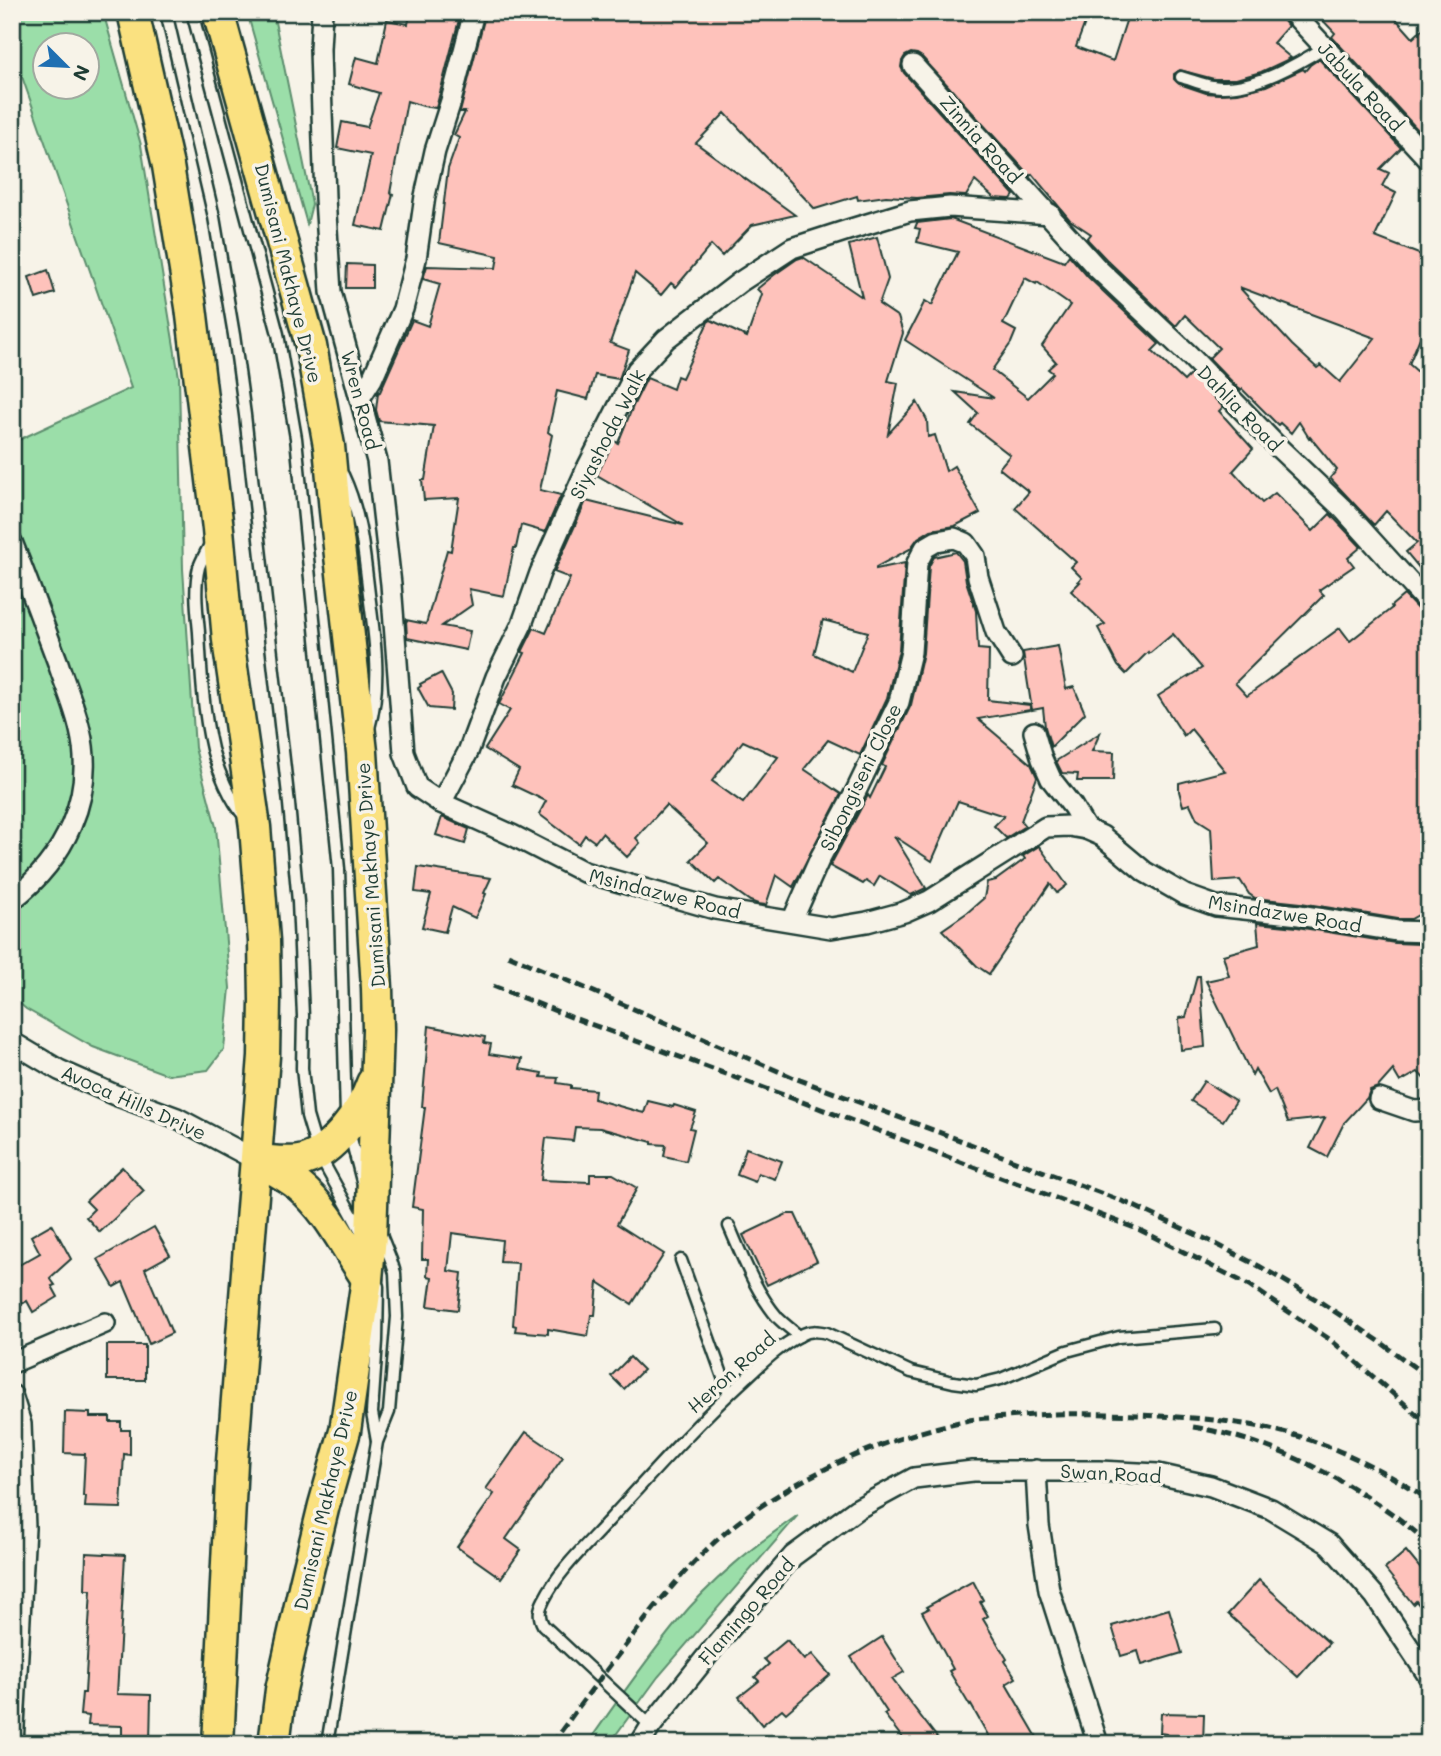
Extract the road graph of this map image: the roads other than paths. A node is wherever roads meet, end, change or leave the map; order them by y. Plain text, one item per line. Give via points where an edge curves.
1 (133, 12) edge
2 (166, 12) edge
3 (192, 12) edge
4 (218, 12) edge
5 (322, 12) edge
6 (474, 12) edge
7 (1292, 12) edge
8 (1325, 47) junction
9 (913, 65) dead end
10 (1181, 77) dead end
11 (1429, 160) edge
12 (1050, 214) junction
13 (360, 398) junction
14 (12, 542) edge
15 (1429, 604) edge
16 (1012, 657) dead end
17 (1034, 732) dead end
18 (417, 787) joint
19 (441, 803) junction
20 (1086, 830) junction
21 (12, 900) edge
22 (792, 921) junction
23 (1429, 932) edge
24 (12, 1042) edge
25 (376, 1073) junction
26 (1378, 1099) dead end
27 (1429, 1110) edge
28 (348, 1126) junction
29 (318, 1153) junction
30 (256, 1160) junction
31 (372, 1209) junction
32 (729, 1226) dead end
33 (681, 1260) dead end
34 (368, 1266) junction
35 (105, 1323) dead end
36 (1215, 1329) dead end
37 (799, 1336) junction
38 (12, 1363) edge
39 (729, 1394) junction
40 (12, 1395) edge
41 (377, 1442) junction
42 (1036, 1470) junction
43 (1429, 1677) edge
44 (651, 1726) junction
45 (13, 1744) edge
46 (218, 1744) edge
47 (274, 1744) edge
48 (327, 1744) edge
49 (640, 1744) edge
50 (1098, 1744) edge

1 - 30 main road via 179,226 255,827 265,1000
2 - 29 lane via 214,217 245,415 298,902 304,1097
3 - 28 lane via 278,334 295,425 339,869
4 - 25 main road, Dumisani Makhaye Drive via 311,346 329,446 362,752 377,988
5 - 13 street, Wren Road via 331,292
6 - 13 street via 435,151 403,310
7 - 8 street, Jabula Road
8 - 10 lane via 1279,73 1235,86 1209,86
8 - 11 street, Jabula Road
9 - 12 street, Zinnia Road
12 - 15 street, Dahlia Road via 1097,268 1343,509
12 - 19 street, Siyashoda Walk via 950,207 910,211 792,248 666,339 637,370 587,468 468,752
13 - 18 street, Wren Road via 382,499 404,753
14 - 21 street via 71,702 84,754 79,802 62,846 32,884
16 - 22 street, Sibongiseni Close via 996,632 975,556 966,543 954,538 925,548 917,563 911,652 899,702
17 - 20 street via 1051,779
18 - 19 street, Msindazwe Road
19 - 22 street, Msindazwe Road via 584,872 715,909
20 - 22 street, Msindazwe Road via 1069,825 1046,827 904,912 831,928
20 - 23 street, Msindazwe Road via 1102,836 1145,872 1216,906
24 - 30 street, Avoca Hills Drive via 59,1070 177,1118
25 - 28 main road via 368,1097
25 - 31 main road, Dumisani Makhaye Drive
26 - 27 street via 1414,1111
28 - 29 main road
28 - 31 lane
29 - 30 main road via 305,1160
29 - 34 lane via 356,1222
30 - 34 main road via 310,1195
30 - 46 main road via 232,1462
31 - 34 main road, Dumisani Makhaye Drive
31 - 41 lane via 395,1273 397,1317 388,1412
32 - 37 lane via 765,1301
33 - 39 lane
34 - 41 lane via 379,1294 372,1413
34 - 47 main road, Dumisani Makhaye Drive via 345,1431 305,1583
35 - 38 street
36 - 37 lane, Heron Road via 1119,1337 976,1385 911,1372 827,1333
37 - 39 lane, Heron Road
39 - 44 lane, Heron Road via 557,1577 539,1610 542,1625
40 - 45 street via 20,1424 25,1528
41 - 48 lane
42 - 43 street, Swan Road via 1158,1474 1212,1486 1271,1509 1329,1544 1375,1596
42 - 44 street, Flamingo Road via 914,1478 857,1509 793,1556
42 - 50 street, Swan Road via 1049,1590
44 - 49 street, Flamingo Road

